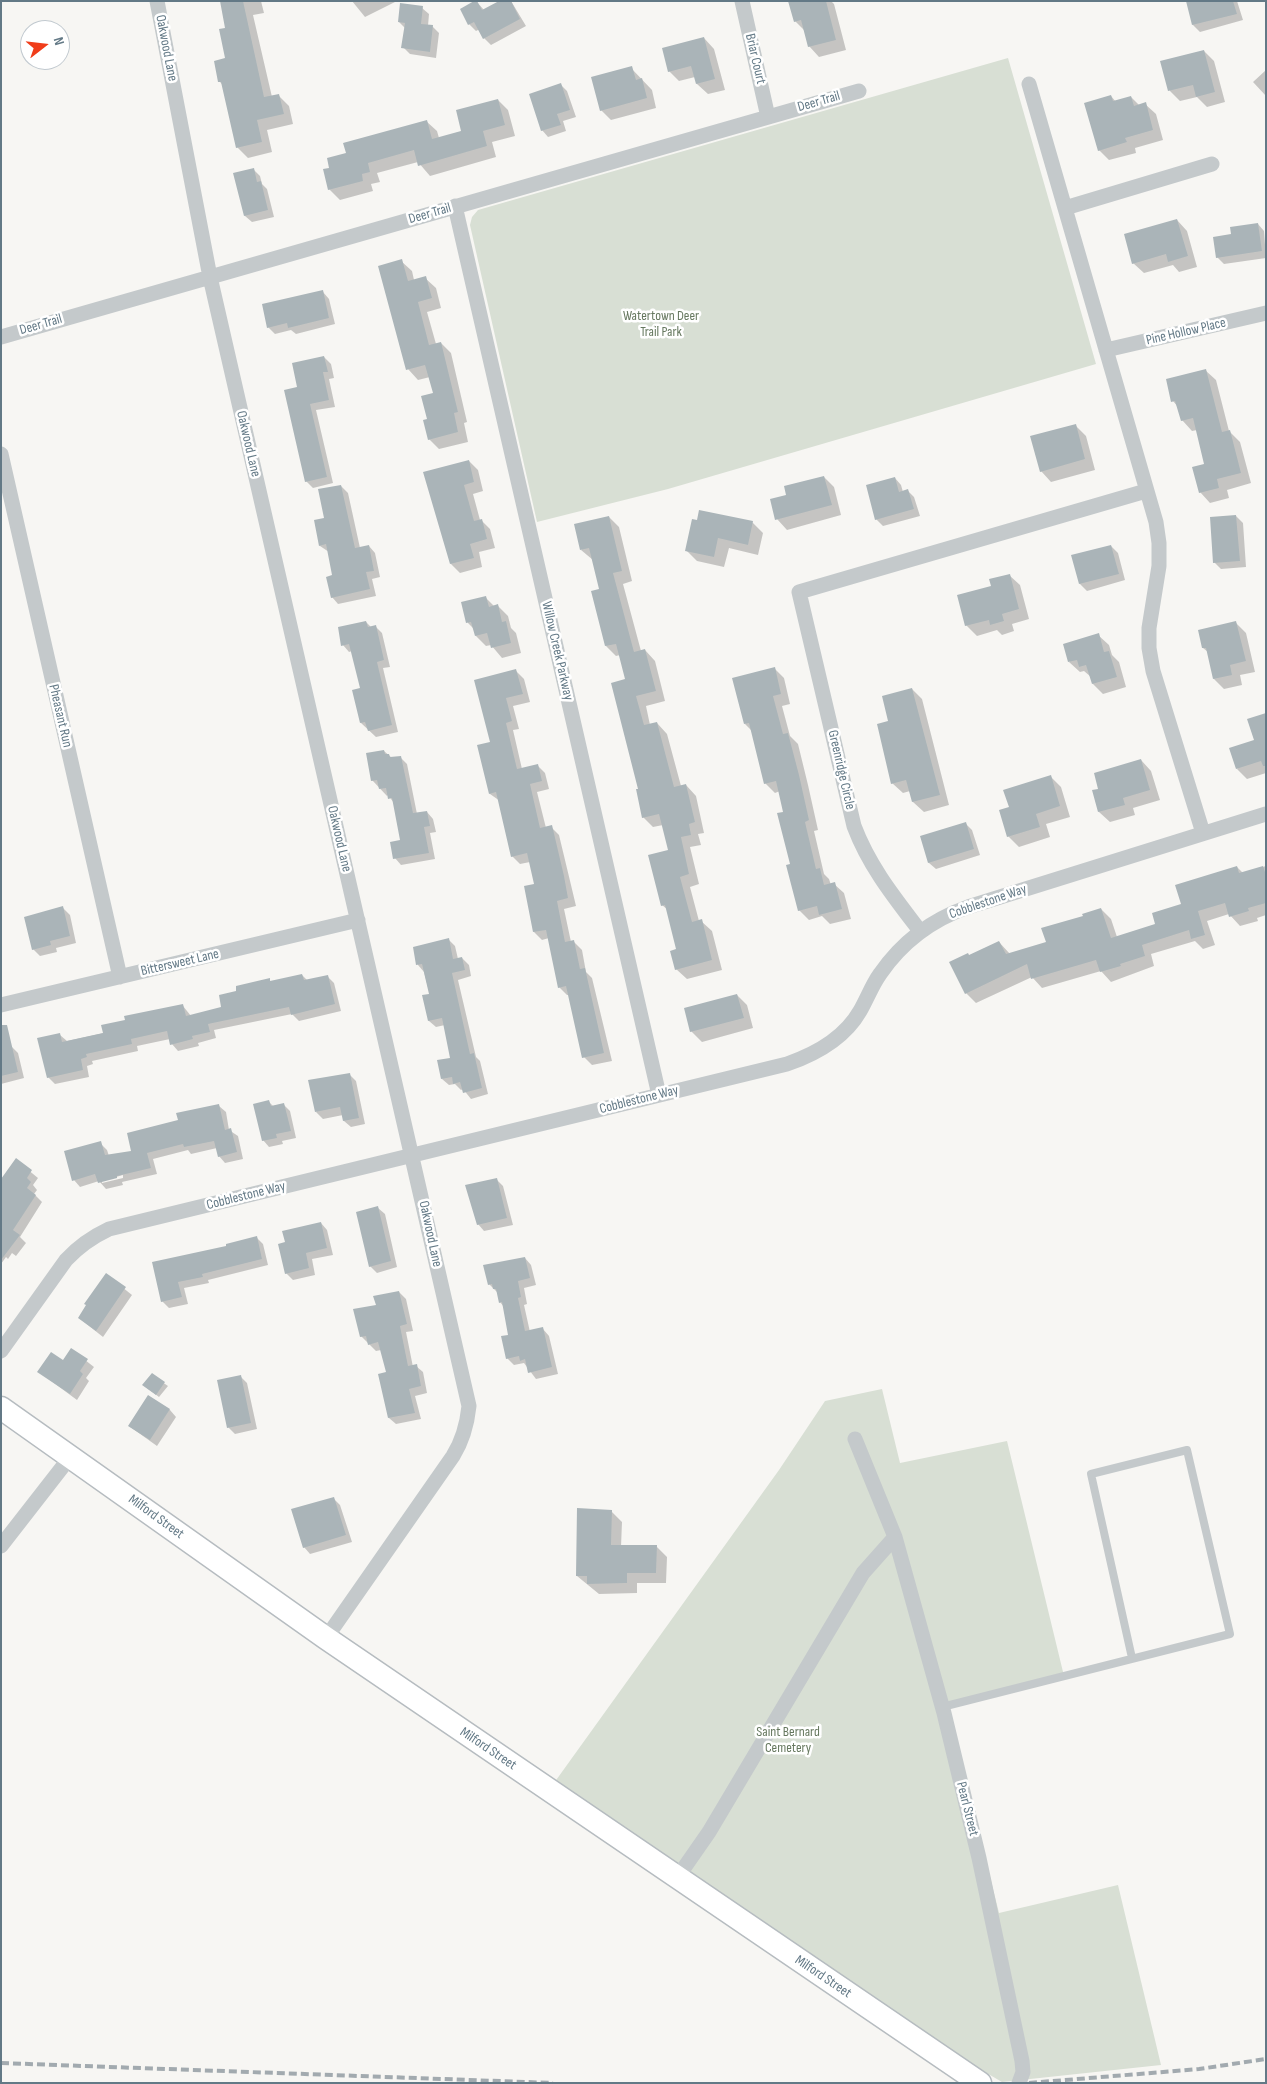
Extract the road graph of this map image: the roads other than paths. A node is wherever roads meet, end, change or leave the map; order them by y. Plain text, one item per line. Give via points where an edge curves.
1 (157, 1) edge
2 (742, 1) edge
3 (1029, 84) dead end
4 (859, 91) dead end
5 (768, 117) junction
6 (1212, 164) dead end
7 (455, 206) junction
8 (1065, 208) junction
9 (210, 277) junction
10 (1266, 313) edge
11 (1, 337) edge
12 (1106, 350) junction
13 (1, 454) edge
14 (1146, 491) junction
15 (1266, 814) edge
16 (1203, 833) junction
17 (358, 920) junction
18 (920, 932) junction
19 (120, 977) junction
20 (1, 1005) edge
21 (659, 1096) junction
22 (412, 1156) junction
23 (1, 1351) edge
24 (1, 1408) edge
25 (855, 1439) dead end
26 (71, 1456) junction
27 (895, 1537) junction
28 (1, 1546) edge
29 (326, 1638) junction
30 (1132, 1658) junction
31 (942, 1707) junction
32 (677, 1878) junction
33 (980, 2083) edge
34 (1019, 2083) edge

1 - 9 street, Oakwood Lane
2 - 5 street, Briar Court
3 - 8 street
4 - 5 street, Deer Trail
5 - 7 street, Deer Trail
6 - 8 street
7 - 9 street, Deer Trail
7 - 21 street, Willow Creek Parkway
8 - 12 street
9 - 11 street, Deer Trail
9 - 17 street, Oakwood Lane
10 - 12 street, Pine Hollow Place
12 - 14 street
13 - 19 street, Pheasant Run
14 - 16 street via 1159,543 1149,648 1153,671
14 - 18 street, Greenridge Circle via 800,592 854,826 873,868
15 - 16 street, Cobblestone Way
16 - 18 street, Cobblestone Way via 968,907
17 - 19 street, Bittersweet Lane
17 - 22 street, Oakwood Lane
18 - 21 street, Cobblestone Way via 897,951 879,975 859,1013 827,1046 787,1064
19 - 20 street, Bittersweet Lane
21 - 22 street, Cobblestone Way
22 - 23 street, Cobblestone Way via 110,1230 92,1238 66,1260
22 - 29 street, Oakwood Lane via 469,1406 467,1425 453,1456
24 - 26 main road, Milford Street
25 - 27 street, Pearl Street
26 - 28 street
26 - 29 main road, Milford Street
27 - 31 street, Pearl Street
27 - 32 street via 863,1573 708,1832
29 - 32 main road, Milford Street
30 - 30 lane via 1230,1634 1187,1450 1091,1474
30 - 31 lane
31 - 34 street, Pearl Street via 979,1858 1022,2061
32 - 33 main road, Milford Street

